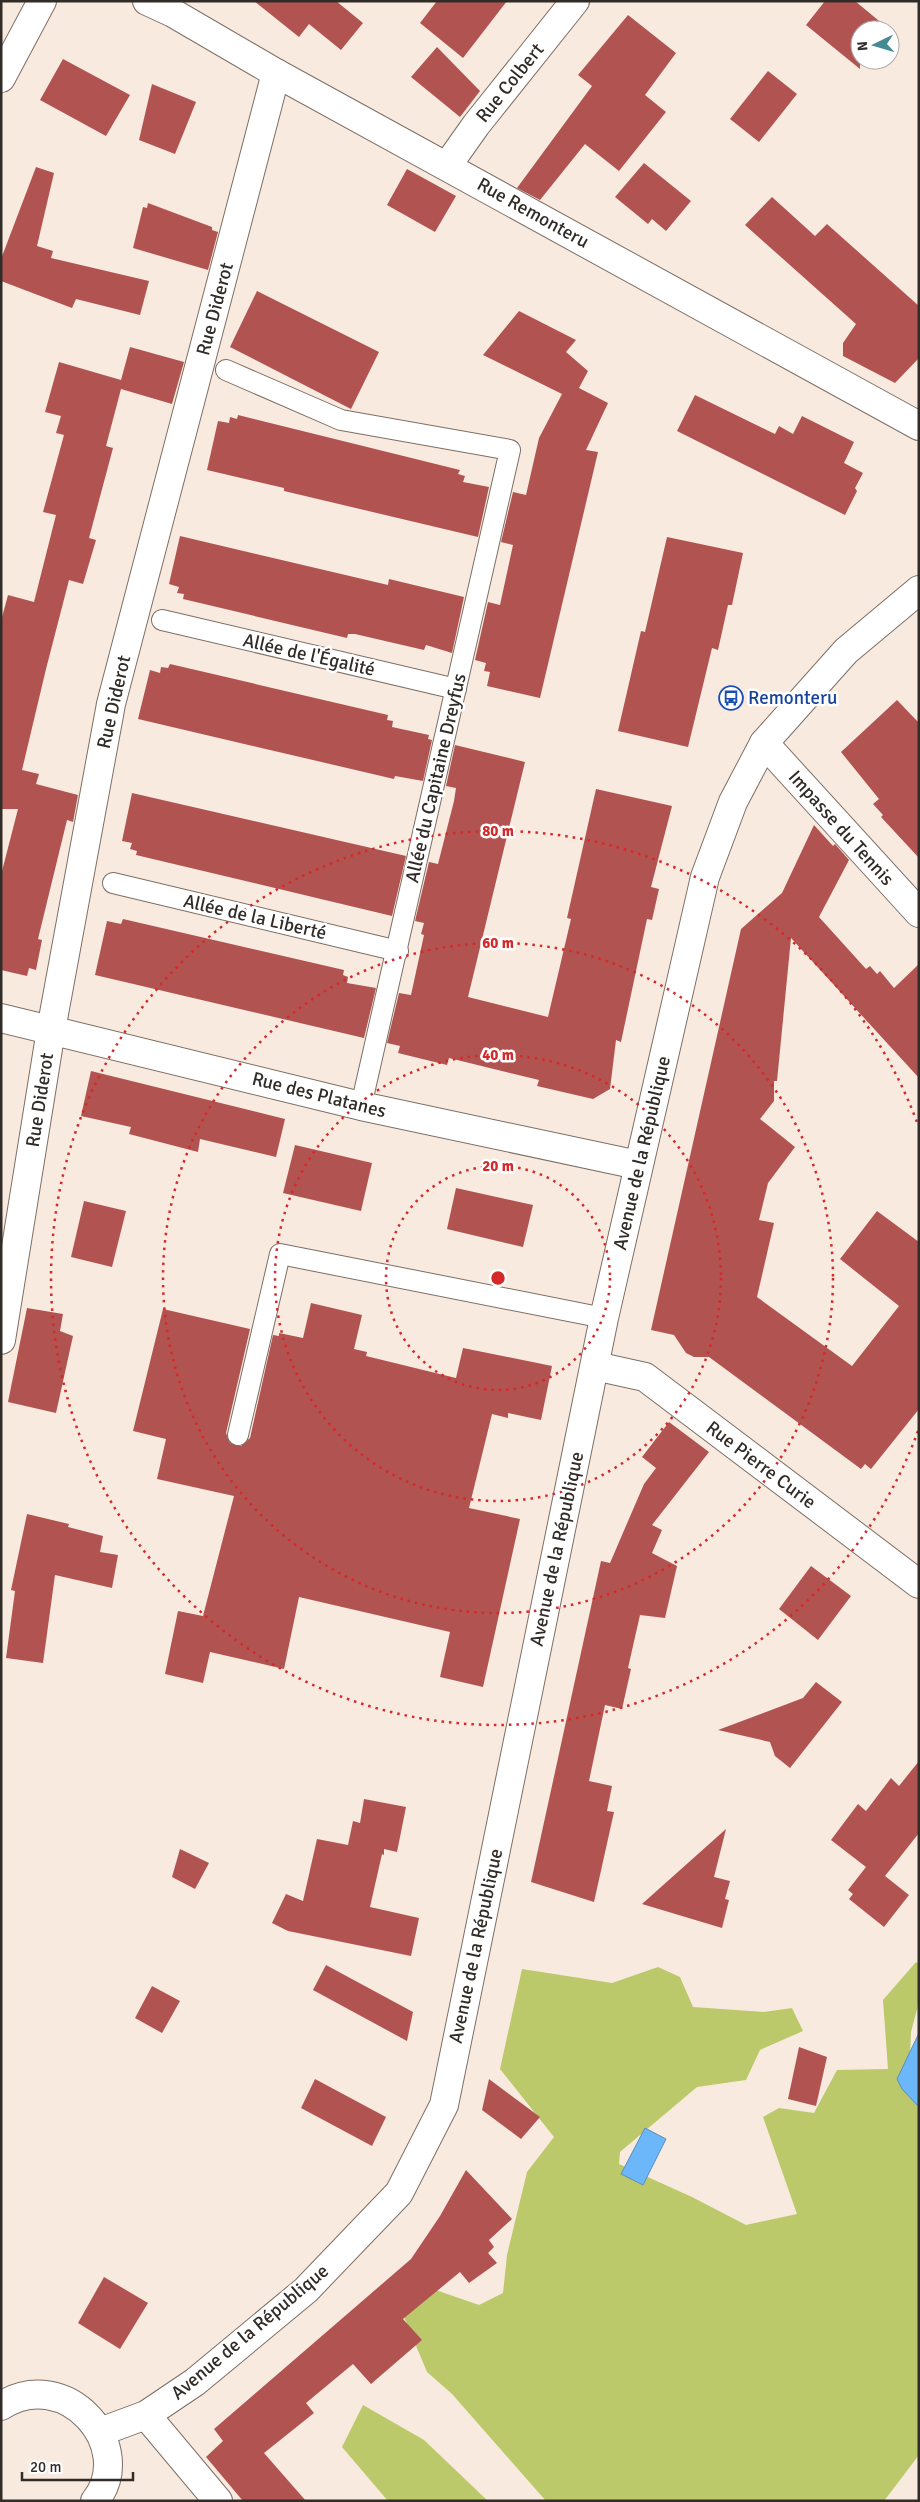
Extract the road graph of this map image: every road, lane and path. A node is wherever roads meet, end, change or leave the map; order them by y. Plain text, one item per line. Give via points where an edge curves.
1 (42, 1) edge
2 (147, 1) edge
3 (575, 1) edge
4 (276, 74) junction
5 (1, 78) edge
6 (447, 166) junction
7 (226, 370) dead end
8 (919, 426) edge
9 (919, 590) edge
10 (162, 620) dead end
11 (456, 689) junction
12 (764, 743) junction
13 (113, 883) dead end
14 (919, 913) edge
15 (398, 951) junction
16 (1, 1018) edge
17 (51, 1030) junction
18 (361, 1106) junction
19 (638, 1165) junction
20 (604, 1318) junction
21 (1, 1340) edge
22 (595, 1366) junction
23 (238, 1434) dead end
24 (919, 1584) edge
25 (1, 2406) edge
26 (146, 2415) junction
27 (100, 2432) junction
28 (95, 2501) edge
29 (218, 2501) edge

1 - 5 street
2 - 4 street, Rue Remonteru
3 - 6 street, Rue Colbert via 476,124
4 - 6 street, Rue Remonteru
4 - 17 street, Rue Diderot via 112,704
6 - 8 street, Rue Remonteru
7 - 11 lane, Allée du Capitaine Dreyfus via 340,420 510,450
9 - 12 street, Avenue de la République via 846,651
10 - 11 lane, Allée de l'Égalité
11 - 15 lane, Allée du Capitaine Dreyfus
12 - 14 street, Impasse du Tennis
12 - 19 street, Avenue de la République via 733,802 705,878
13 - 15 lane, Allée de la Liberté
15 - 18 lane, Allée du Capitaine Dreyfus
16 - 17 street, Rue des Platanes
17 - 18 street, Rue des Platanes
17 - 21 street, Rue Diderot
18 - 19 street, Rue des Platanes
19 - 20 street, Avenue de la République
20 - 22 street, Avenue de la République
20 - 23 lane via 280,1254
22 - 24 street, Rue Pierre Curie via 645,1377
22 - 26 street, Avenue de la République via 444,2104 399,2193 365,2231 306,2290 195,2382
25 - 27 street via 30,2394 52,2395 71,2402 88,2415
26 - 27 street, Avenue de la République
26 - 29 street
27 - 28 street via 107,2453 106,2476

